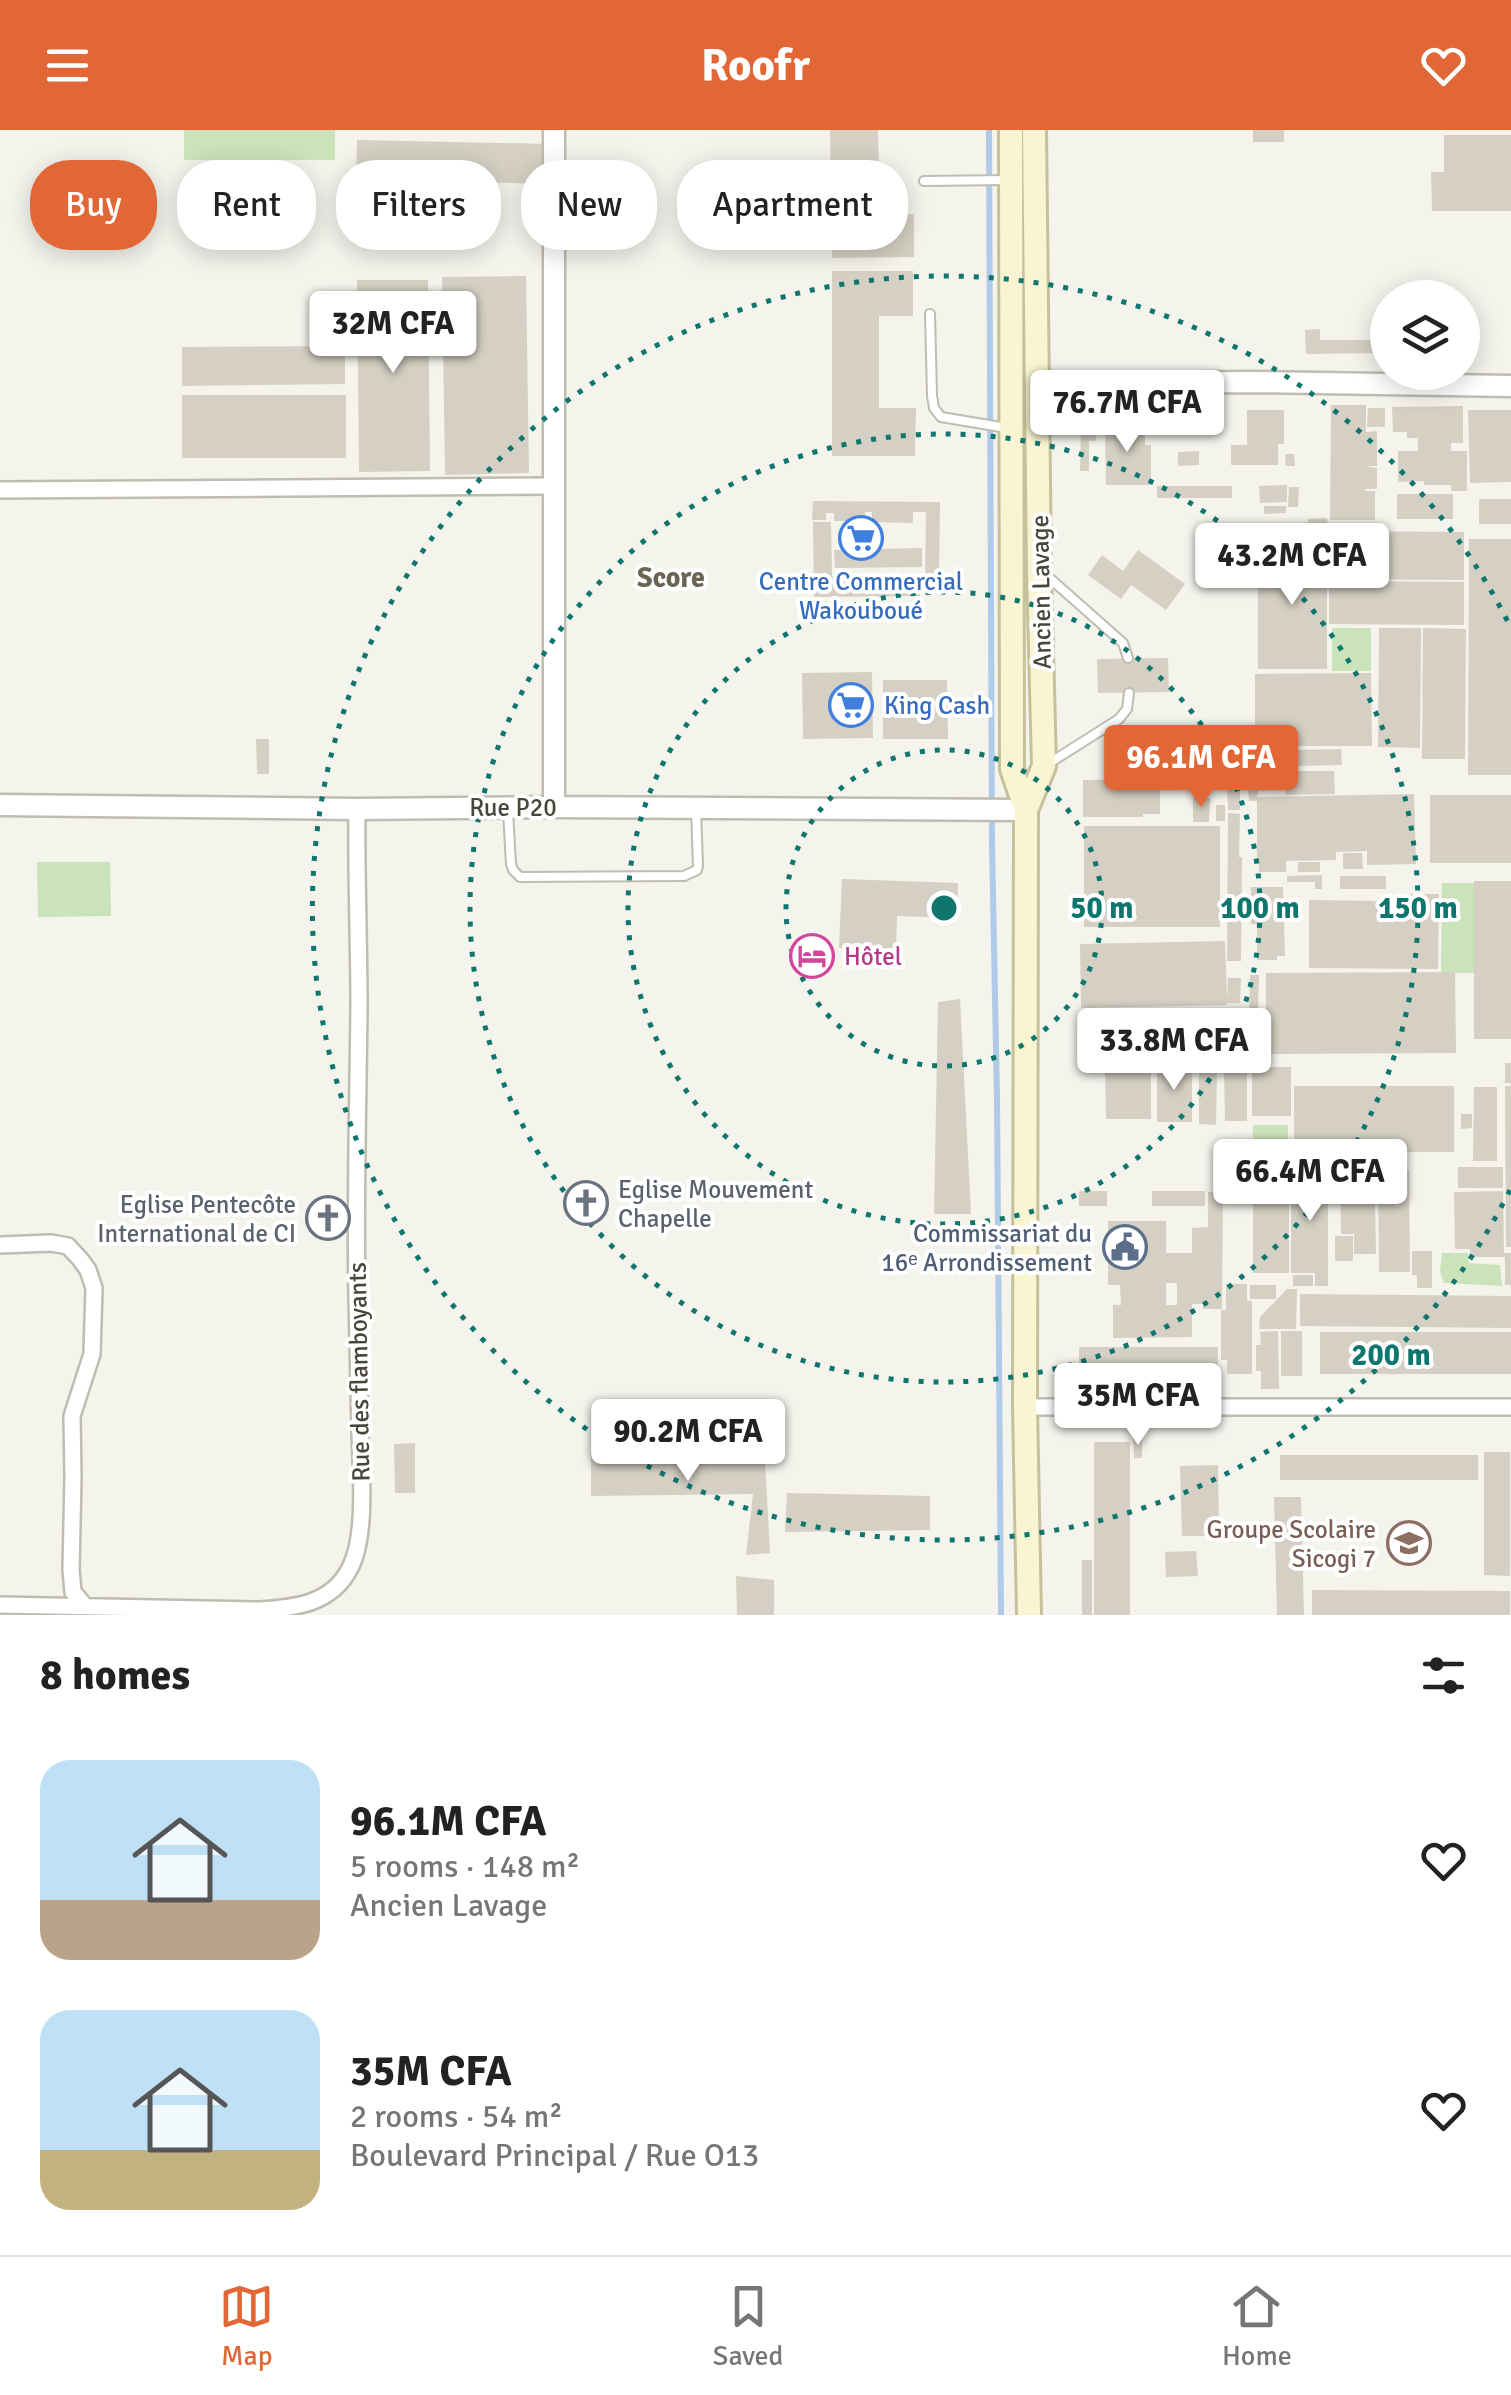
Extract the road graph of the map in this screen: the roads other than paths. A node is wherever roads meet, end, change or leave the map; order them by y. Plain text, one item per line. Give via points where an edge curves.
1 (554, 130) edge
2 (1011, 130) edge
3 (1034, 130) edge
4 (1011, 180) junction
5 (924, 181) dead end
6 (930, 314) dead end
7 (1038, 384) junction
8 (1511, 386) edge
9 (1011, 429) junction
10 (555, 486) junction
11 (0, 490) edge
12 (1039, 568) junction
13 (1128, 658) dead end
14 (1129, 693) dead end
15 (1044, 766) junction
16 (0, 805) edge
17 (554, 806) junction
18 (508, 807) junction
19 (696, 808) junction
20 (357, 809) junction
21 (1026, 810) junction
22 (0, 1244) edge
23 (1025, 1408) junction
24 (1511, 1408) edge
25 (0, 1605) edge
26 (86, 1606) junction
27 (1029, 1615) edge

1 - 10 street
2 - 4 main road
3 - 7 main road, Ancien Lavage
4 - 5 lane
4 - 9 main road
6 - 9 lane via 934,408 941,417
7 - 8 street
7 - 12 main road, Ancien Lavage
9 - 21 main road via 1012,769
10 - 11 street
10 - 17 street
12 - 13 lane via 1123,643
12 - 15 main road, Ancien Lavage
14 - 15 lane via 1119,718
15 - 21 main road, Ancien Lavage
16 - 20 street, Rue P20
17 - 18 street, Rue P20
17 - 19 street, Rue P20
18 - 19 lane via 511,864 524,878 692,873 698,866
18 - 20 street, Rue P20
19 - 21 street, Rue P20
20 - 26 street, Rue des flamboyants via 362,1496 356,1557 323,1598 290,1608
21 - 23 main road
22 - 26 street via 68,1246 94,1288 92,1354 72,1416 72,1588
23 - 24 street
23 - 27 main road
25 - 26 street, Rue des flamboyants

